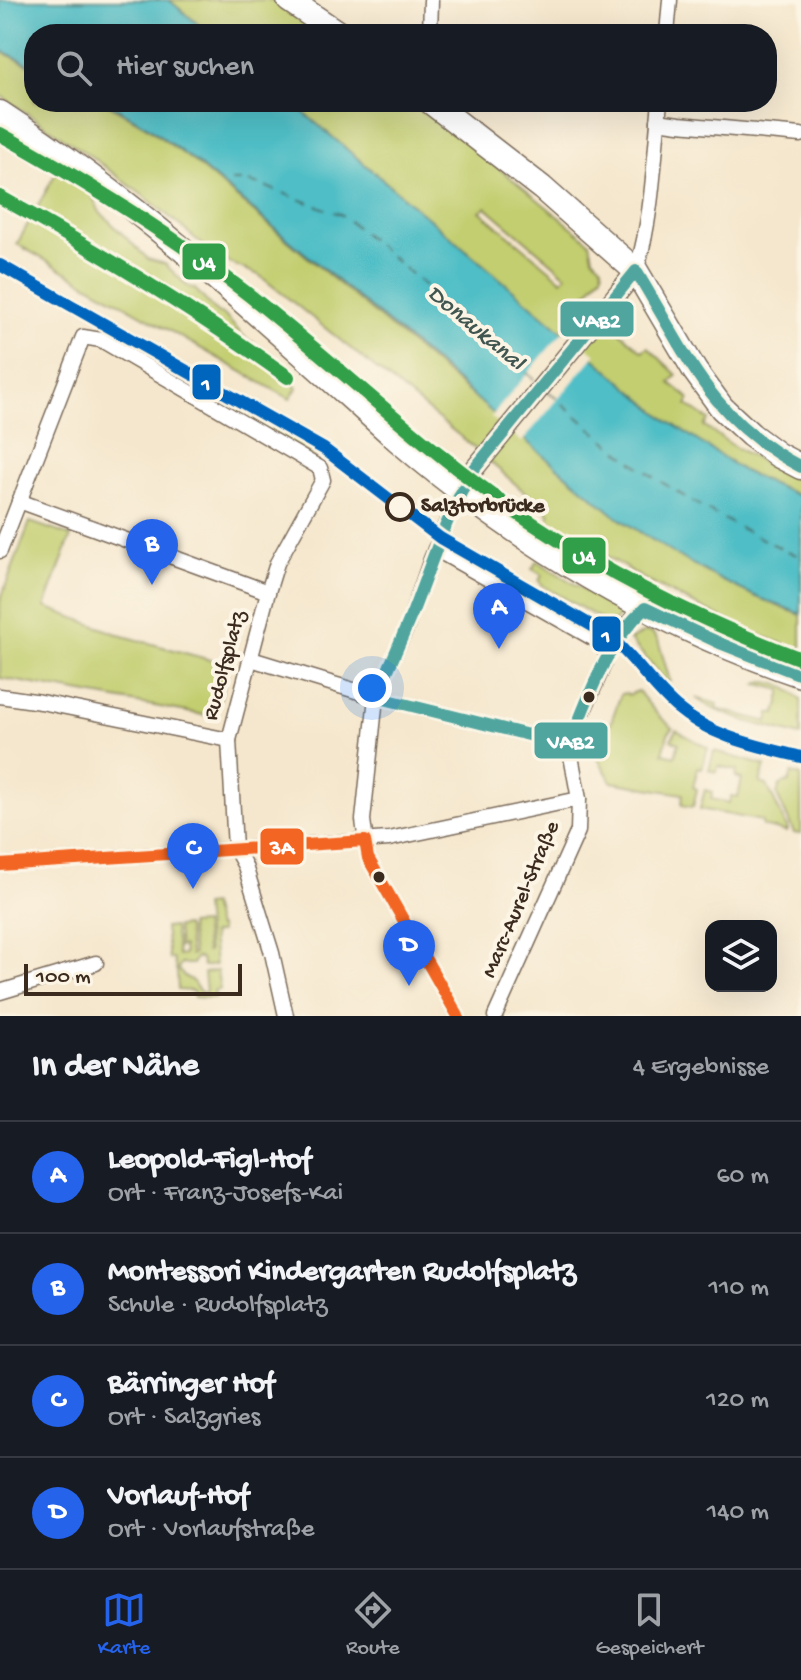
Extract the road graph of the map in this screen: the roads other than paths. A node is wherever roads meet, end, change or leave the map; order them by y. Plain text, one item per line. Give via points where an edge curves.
1 (289, 0) edge
2 (431, 0) edge
3 (670, 0) edge
4 (313, 8) edge
5 (329, 24) edge
6 (430, 24) edge
7 (668, 24) edge
8 (444, 112) edge
9 (659, 112) edge
10 (0, 113) edge
11 (658, 121) junction
12 (801, 135) edge
13 (636, 271) junction
14 (801, 467) edge
15 (460, 490) junction
16 (19, 501) junction
17 (435, 549) junction
18 (0, 551) edge
19 (268, 592) junction
20 (645, 608) junction
21 (608, 655) junction
22 (251, 659) junction
23 (801, 675) edge
24 (0, 696) edge
25 (376, 697) junction
26 (229, 740) junction
27 (569, 745) junction
28 (579, 799) junction
29 (365, 841) junction
30 (235, 848) junction
31 (0, 865) edge
32 (96, 963) dead end
33 (0, 992) edge
34 (286, 1016) edge
35 (458, 1016) edge
36 (495, 1016) edge

1 - 4 main road
2 - 6 street
3 - 7 street
4 - 5 main road
8 - 13 main road via 542,188
9 - 11 street
10 - 15 main road via 172,239
11 - 12 street
11 - 13 street via 652,192
13 - 14 main road via 714,399 751,435
13 - 15 street
15 - 17 street
15 - 20 main road via 565,563
16 - 18 street
16 - 19 street, Rudolfsplatz
16 - 19 street via 83,337 101,340 320,468 323,480 277,563
17 - 21 street via 596,640
17 - 25 street
19 - 22 street, Rudolfsplatz
20 - 21 street
20 - 23 main road
21 - 27 street
22 - 25 street
22 - 26 street, Rudolfsplatz
24 - 26 street, Rudolfsplatz
25 - 27 street
25 - 29 street
26 - 30 street
27 - 28 street, Marc-Aurel-Straße
28 - 29 street
28 - 36 street, Marc-Aurel-Straße via 578,831
29 - 30 street
29 - 35 street via 368,858
30 - 31 street
30 - 34 street via 272,953
32 - 33 street

